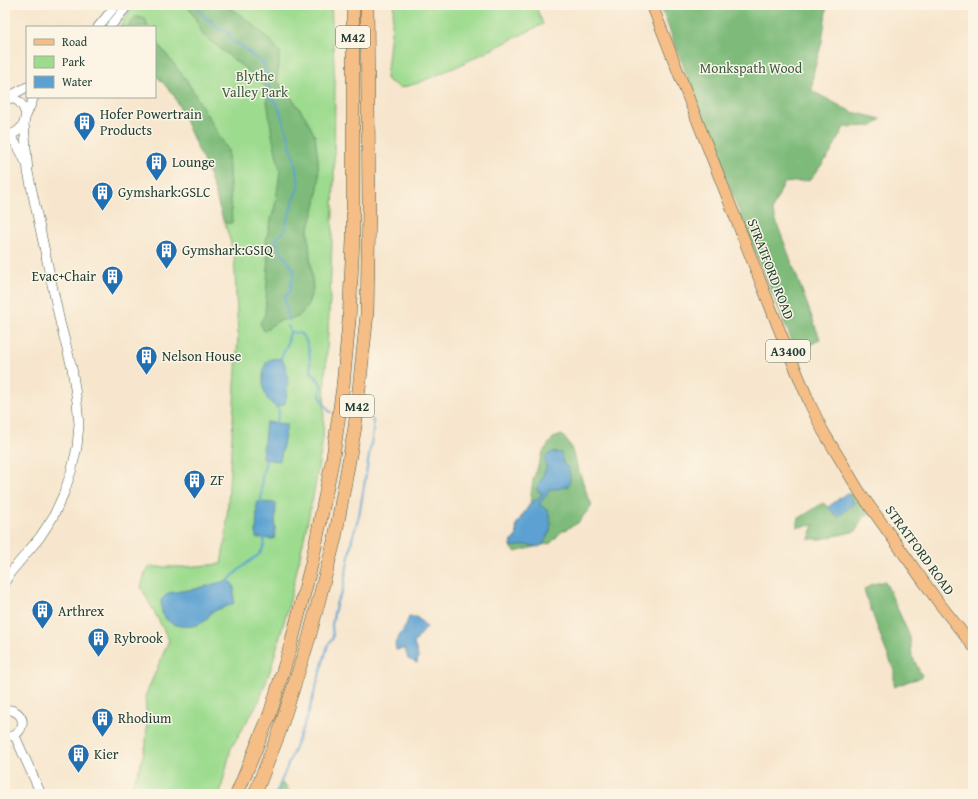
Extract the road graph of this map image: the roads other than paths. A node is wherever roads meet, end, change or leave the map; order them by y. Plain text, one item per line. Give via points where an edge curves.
1 (116, 5) edge
2 (128, 5) edge
3 (353, 5) edge
4 (367, 5) edge
5 (375, 5) edge
6 (652, 5) edge
7 (99, 26) edge
8 (111, 26) edge
9 (26, 88) edge
10 (7, 97) edge
11 (34, 98) edge
12 (368, 115) junction
13 (25, 120) junction
14 (6, 135) edge
15 (28, 168) junction
16 (5, 582) edge
17 (973, 646) edge
18 (5, 710) edge
19 (5, 736) edge
20 (15, 736) junction
21 (41, 794) edge
22 (238, 794) edge
23 (255, 794) edge

1 - 7 street
2 - 8 street
3 - 22 highway, M42 via 353,240 349,321 333,457 312,562 290,648 270,714
4 - 12 highway, M42
5 - 12 highway
6 - 17 main road, STRATFORD ROAD / A3400 via 781,334 823,431 861,494
9 - 10 street
10 - 13 street via 22,105
11 - 13 street
12 - 23 highway, M42 via 367,314 355,427 335,538 309,638 279,733
13 - 14 street via 22,128
13 - 15 street
14 - 15 street via 15,142
15 - 16 street via 72,368 79,424 72,468 53,517
18 - 20 street via 13,710 21,717 22,727
19 - 20 street
20 - 21 street

